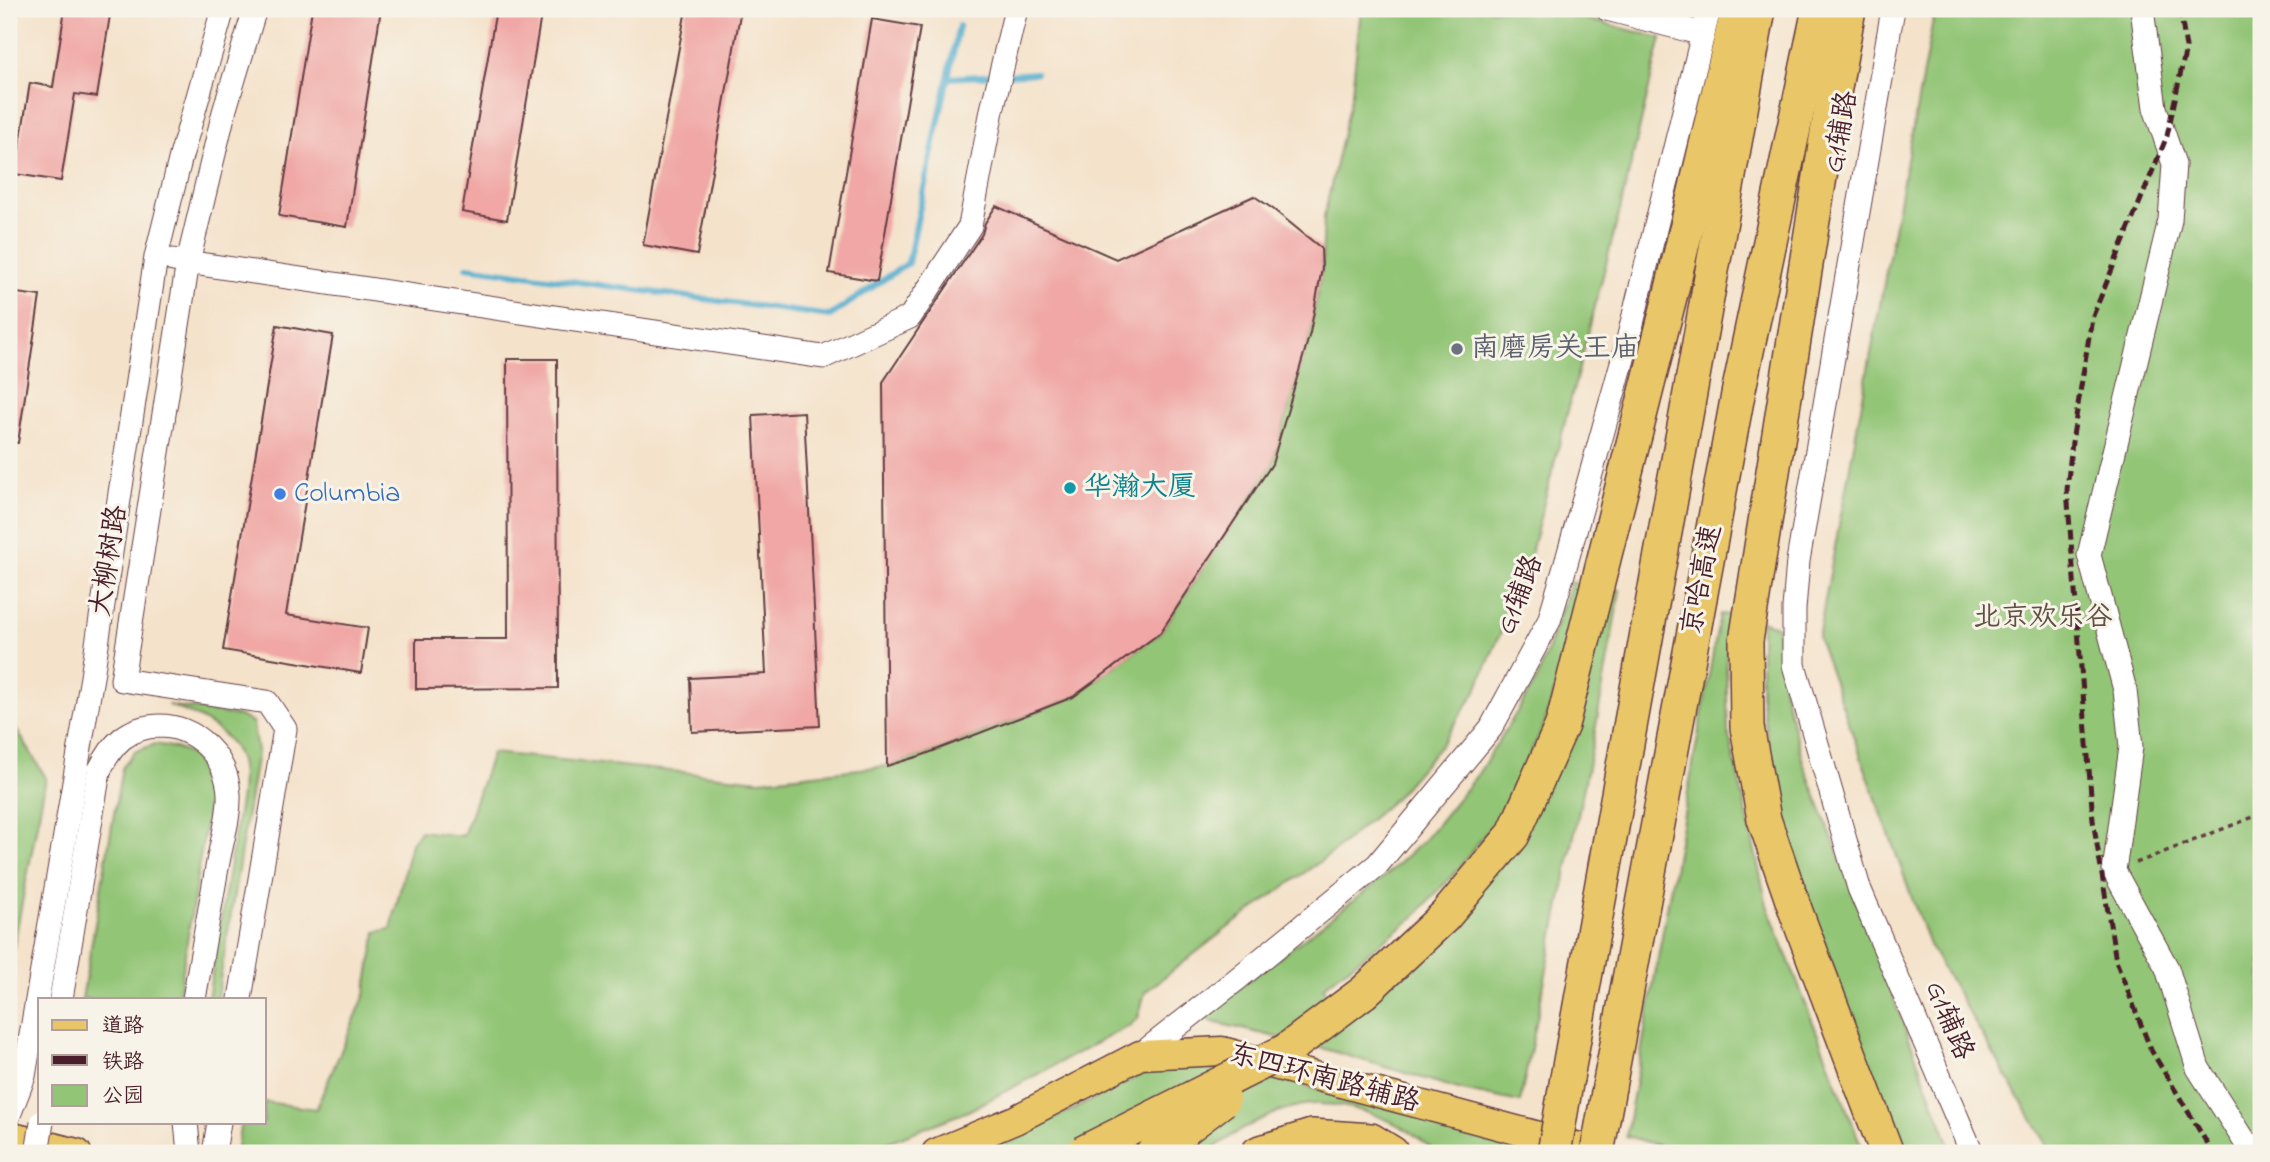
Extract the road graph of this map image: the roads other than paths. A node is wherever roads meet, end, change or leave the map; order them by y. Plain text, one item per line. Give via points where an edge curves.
1 (223, 9) edge
2 (255, 9) edge
3 (1016, 9) edge
4 (1607, 9) edge
5 (1709, 9) edge
6 (1738, 9) edge
7 (1759, 9) edge
8 (1819, 9) edge
9 (1849, 9) edge
10 (1894, 9) edge
11 (2142, 9) edge
12 (1703, 34) junction
13 (156, 257) junction
14 (188, 262) junction
15 (92, 677) junction
16 (121, 680) junction
17 (44, 998) edge
18 (61, 998) edge
19 (194, 998) edge
20 (240, 998) edge
21 (38, 1038) edge
22 (1286, 1051) junction
23 (1140, 1055) junction
24 (32, 1078) edge
25 (9, 1115) edge
26 (42, 1124) edge
27 (186, 1124) edge
28 (219, 1124) edge
29 (9, 1136) edge
30 (2261, 1147) edge
31 (37, 1153) edge
32 (77, 1153) edge
33 (189, 1153) edge
34 (214, 1153) edge
35 (936, 1153) edge
36 (1082, 1153) edge
37 (1153, 1153) edge
38 (1258, 1153) edge
39 (1392, 1153) edge
40 (1554, 1153) edge
41 (1597, 1153) edge
42 (1602, 1153) edge
43 (1887, 1153) edge
44 (1972, 1153) edge

1 - 13 street, 大柳树路
2 - 14 street, 大柳树路 via 224,112
3 - 14 street via 971,226 910,317 823,356
4 - 12 street
5 - 12 street, G1辅路
6 - 22 highway via 1562,725 1513,835 1445,916 1364,992
7 - 40 highway, 京哈高速, bridge
8 - 41 highway, 京哈高速, bridge via 1739,389
9 - 43 highway via 1748,628 1747,727 1764,819
10 - 44 street, G1辅路 via 1798,561 1794,665 1859,888
11 - 30 street via 2155,108 2174,164 2170,220 2089,555 2124,690 2131,747 2114,872 2167,968 2198,1068 2246,1143
12 - 23 street, G1辅路 via 1626,348 1549,621 1491,728 1377,864
13 - 14 street
13 - 15 street, 大柳树路
14 - 16 street, 大柳树路
15 - 16 street
15 - 17 street, 大柳树路
16 - 20 street via 267,702 285,729
18 - 19 street via 99,771 121,738 157,726 175,727 207,745 219,760 228,786 228,810
21 - 24 street, 大柳树路
22 - 36 highway, bridge
22 - 37 highway, bridge
23 - 35 main road, 东四环南路辅路 via 1015,1120
23 - 42 main road, 东四环南路辅路 via 1222,1051
24 - 25 street, 大柳树路
26 - 31 street, bridge
27 - 33 street
28 - 34 street
29 - 32 main road
38 - 39 highway via 1312,1136 1371,1140

